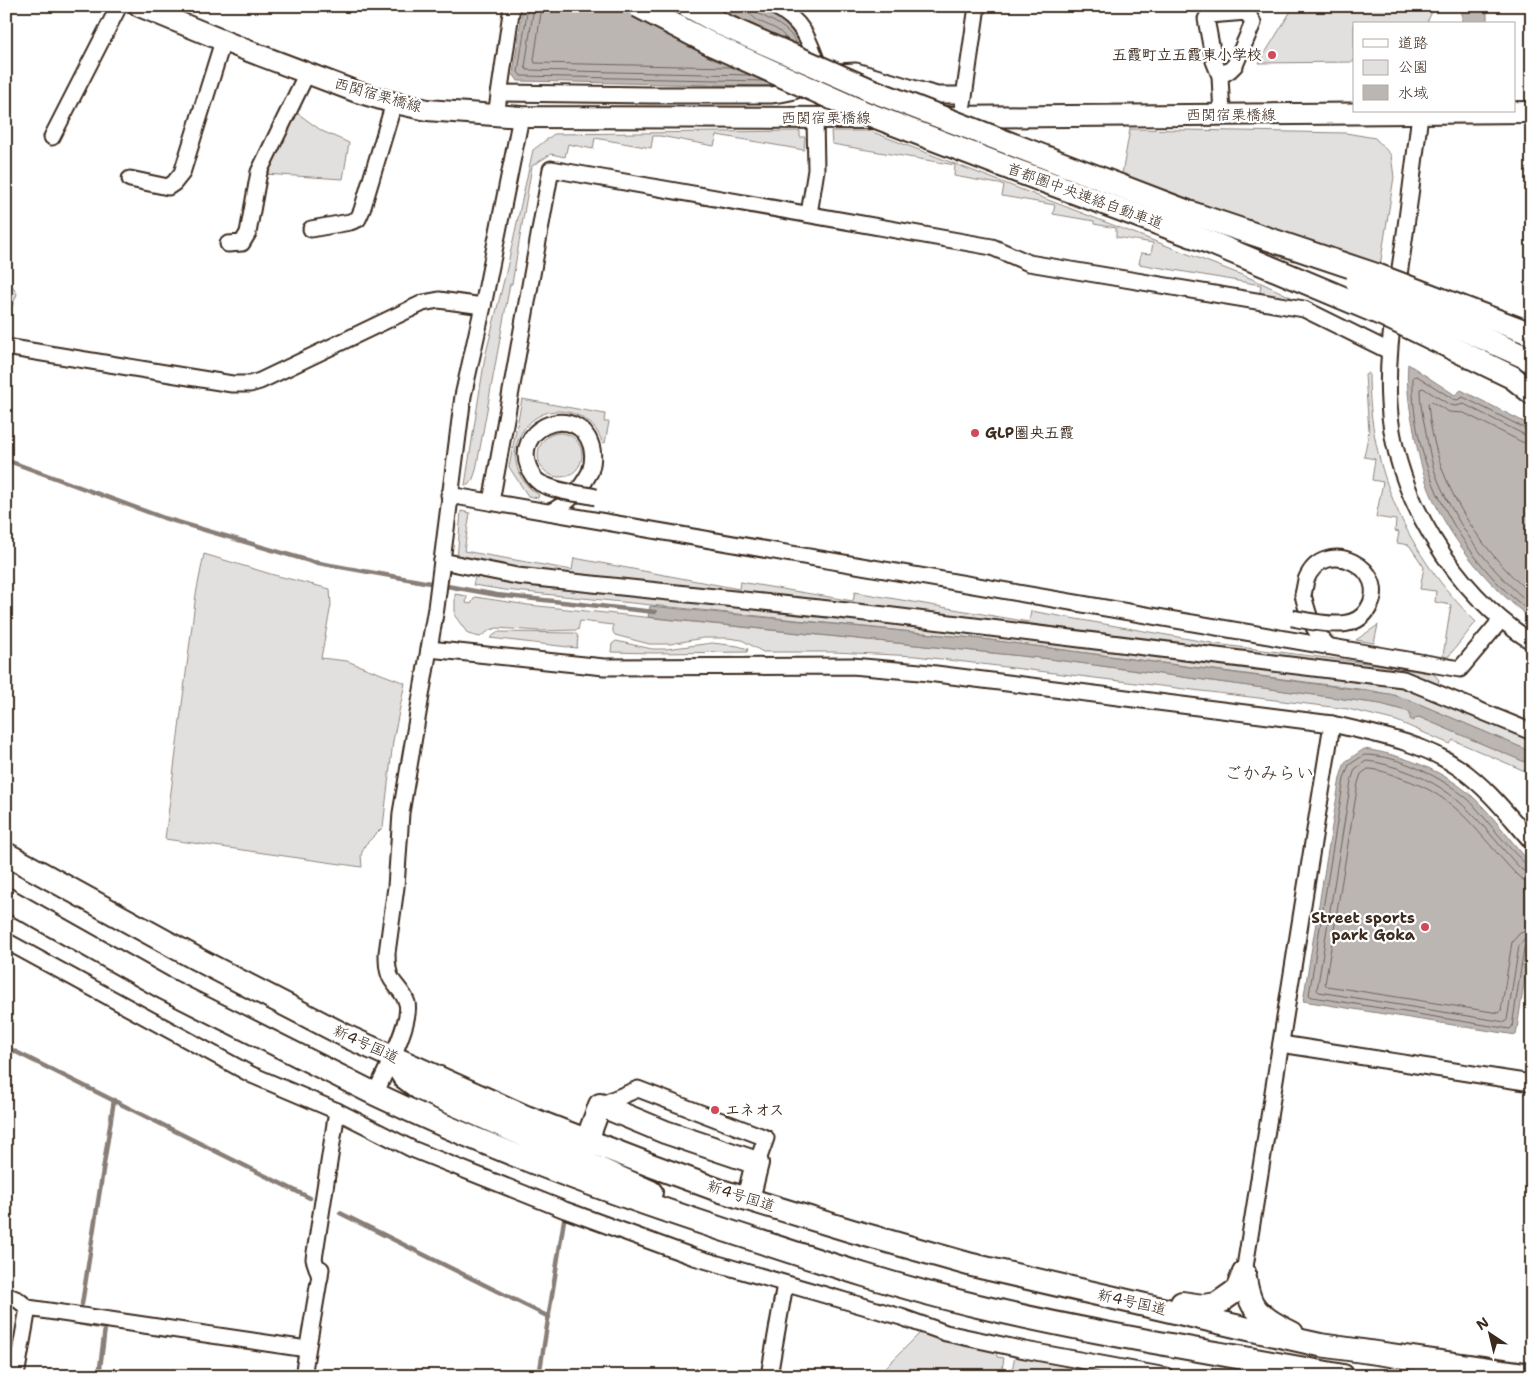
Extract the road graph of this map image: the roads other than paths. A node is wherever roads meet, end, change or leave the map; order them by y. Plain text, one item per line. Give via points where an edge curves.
1 (119, 6) edge
2 (139, 6) edge
3 (512, 6) edge
4 (638, 6) edge
5 (688, 6) edge
6 (774, 6) edge
7 (978, 6) edge
8 (1253, 10) edge
9 (224, 41) junction
10 (307, 73) junction
11 (822, 76) junction
12 (1220, 76) junction
13 (499, 93) junction
14 (964, 95) junction
15 (394, 103) junction
16 (1532, 112) edge
17 (1420, 114) junction
18 (1222, 115) junction
19 (496, 116) junction
20 (521, 117) junction
21 (961, 117) junction
22 (815, 118) junction
23 (52, 137) dead end
24 (130, 179) dead end
25 (1188, 212) junction
26 (808, 214) junction
27 (311, 229) dead end
28 (228, 244) dead end
29 (483, 306) junction
30 (1532, 334) edge
31 (6, 348) edge
32 (1389, 351) junction
33 (1532, 360) edge
34 (1512, 377) junction
35 (1532, 388) edge
36 (1532, 393) edge
37 (449, 496) junction
38 (596, 497) dead end
39 (491, 502) junction
40 (550, 512) junction
41 (442, 561) junction
42 (1292, 618) dead end
43 (1501, 620) junction
44 (1532, 642) edge
45 (1328, 646) junction
46 (429, 649) junction
47 (1332, 724) junction
48 (1532, 732) edge
49 (1532, 842) edge
50 (6, 854) edge
51 (6, 899) edge
52 (6, 941) edge
53 (1280, 1044) junction
54 (392, 1057) junction
55 (1532, 1083) edge
56 (375, 1094) junction
57 (600, 1105) junction
58 (337, 1112) junction
59 (587, 1140) junction
60 (757, 1163) junction
61 (748, 1199) junction
62 (738, 1234) junction
63 (326, 1240) dead end
64 (1244, 1274) junction
65 (320, 1277) junction
66 (784, 1284) junction
67 (1070, 1288) junction
68 (6, 1295) edge
69 (28, 1308) junction
70 (1107, 1333) junction
71 (1320, 1345) junction
72 (307, 1349) junction
73 (1532, 1375) edge
74 (16, 1376) edge
75 (303, 1376) edge
76 (769, 1376) edge
77 (1166, 1376) edge
78 (1259, 1376) edge
79 (1343, 1376) edge

1 - 23 street
2 - 9 main road, 西関宿栗橋線
3 - 13 street
4 - 34 highway, 首都圏中央連絡自動車道, bridge via 713,45 864,112 1214,244 1386,316
5 - 25 highway, 首都圏中央連絡自動車道, bridge via 873,91
6 - 11 street via 795,19 804,31
7 - 14 street
8 - 12 street via 1253,24 1235,65
8 - 12 street via 1206,18
9 - 10 main road, 西関宿栗橋線
9 - 24 street via 182,173 168,186
10 - 15 main road, 西関宿栗橋線
10 - 28 street via 259,172 248,233 242,243
11 - 13 street via 799,90 771,95
11 - 14 street via 856,71 926,92
12 - 18 street
13 - 19 street
14 - 21 street
15 - 19 main road, 西関宿栗橋線 via 427,110
15 - 27 street via 358,219
16 - 17 main road, 西関宿栗橋線
17 - 18 main road, 西関宿栗橋線
17 - 32 street
18 - 21 main road, 西関宿栗橋線
19 - 20 main road, 西関宿栗橋線
20 - 22 main road, 西関宿栗橋線
20 - 29 street
21 - 22 main road, 西関宿栗橋線
22 - 26 street via 816,170
25 - 30 highway, bridge via 1379,276
25 - 33 highway, 首都圏中央連絡自動車道, bridge via 1280,248
26 - 32 street via 992,247 1030,262 1304,309
26 - 39 street via 551,168
29 - 31 street via 440,300 423,303 250,384 232,384
29 - 37 street via 463,396
32 - 43 street via 1389,404 1395,444 1413,500 1427,528 1462,581
34 - 35 highway, 首都圏中央連絡自動車道
34 - 36 highway
37 - 39 street
37 - 41 street
38 - 40 street, bridge via 553,489 531,474 526,461 530,438 538,429 555,422 581,429 591,443 594,458 590,472 578,490 570,498
39 - 40 street
40 - 45 street
41 - 46 street
41 - 48 street via 517,576 885,615 1404,679
42 - 45 street, bridge via 1322,623 1352,622 1361,618 1371,604 1372,591 1365,570 1357,563 1335,558 1324,561 1306,580 1303,595 1309,620 1320,637
43 - 44 street
43 - 45 street via 1460,669
46 - 47 street via 604,667 852,666
46 - 54 street via 401,813 398,869 387,953 389,973 403,993 408,1011
47 - 49 street via 1421,748 1459,768 1484,789
47 - 53 street
50 - 54 highway, 新4号国道 via 197,959
51 - 56 highway via 164,988
52 - 58 street via 252,1075
53 - 55 street
53 - 64 street
54 - 56 street
54 - 59 highway, 新4号国道 via 517,1113
54 - 62 highway via 404,1077 420,1089 668,1199
56 - 62 highway via 544,1167
57 - 59 highway
57 - 60 highway via 665,1132
57 - 60 street via 638,1090 766,1138
58 - 65 street via 314,1260
58 - 66 street via 412,1149 556,1206 694,1257
59 - 61 highway, 新4号国道
60 - 61 highway
61 - 67 highway, 新4号国道 via 972,1264
62 - 70 highway via 839,1267 968,1303
63 - 65 street
64 - 67 highway via 1237,1290 1217,1304 1203,1306
64 - 71 highway via 1254,1306 1279,1327
65 - 72 street
66 - 76 street
66 - 77 street via 902,1317 946,1333
67 - 71 highway, 新4号国道
68 - 69 street
69 - 72 street
69 - 74 street
70 - 78 highway via 1144,1350
70 - 79 highway
71 - 73 highway, 新4号国道
72 - 75 street

